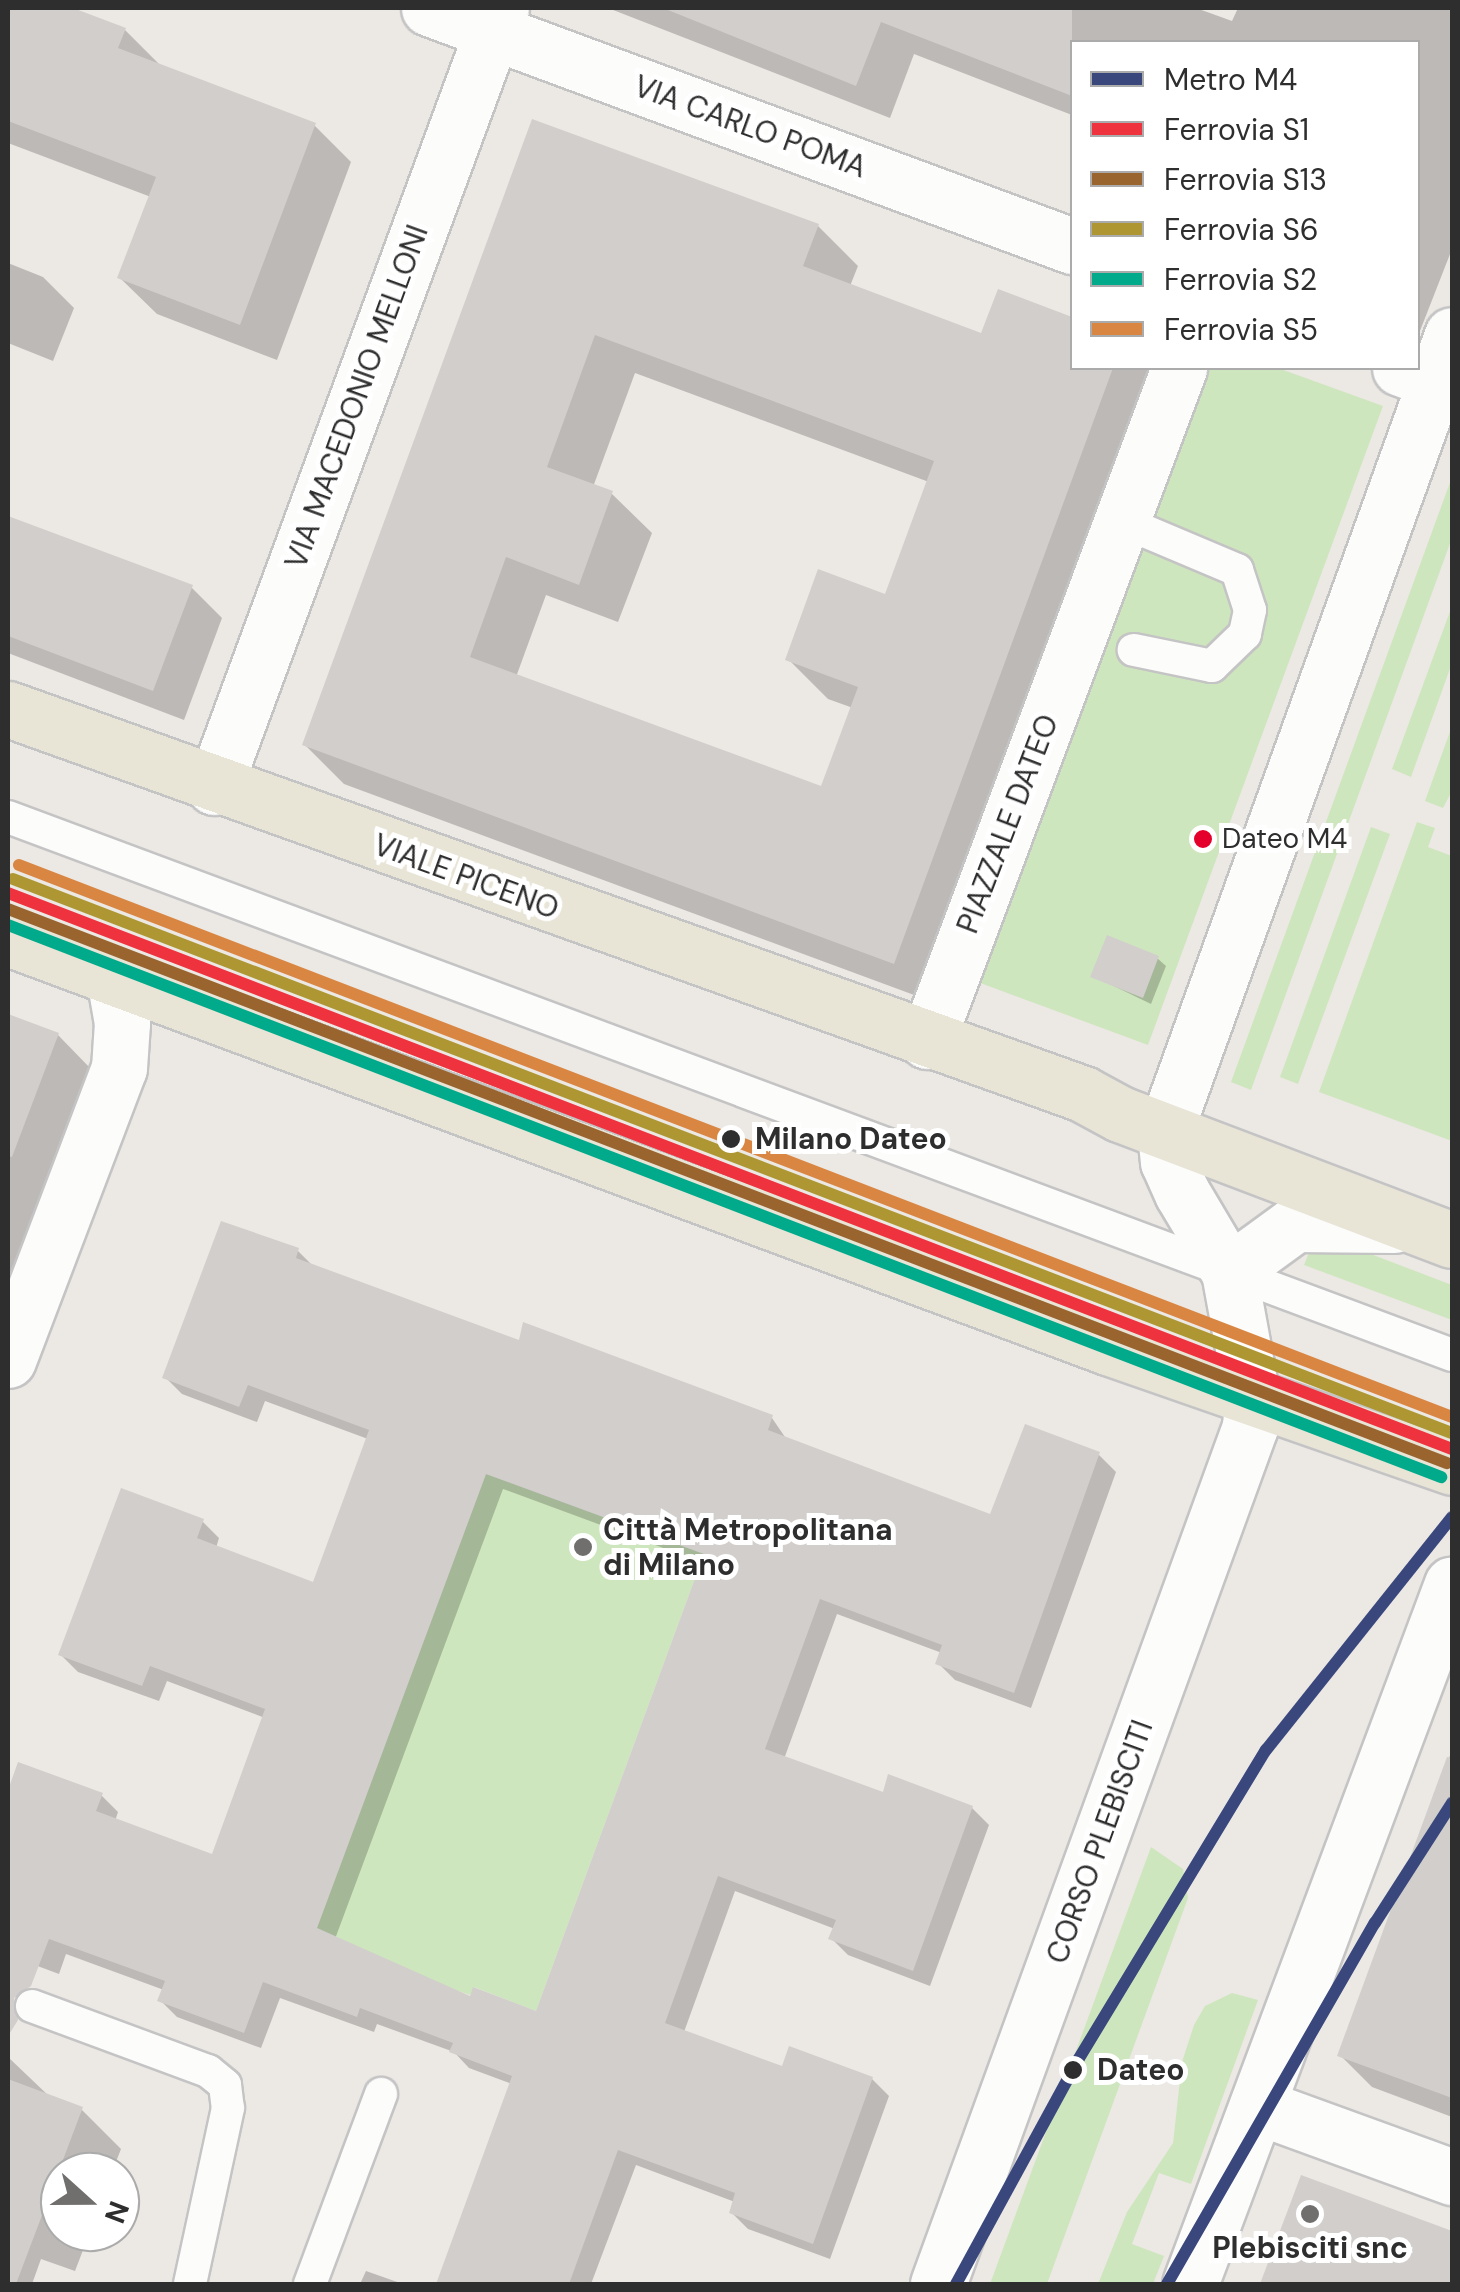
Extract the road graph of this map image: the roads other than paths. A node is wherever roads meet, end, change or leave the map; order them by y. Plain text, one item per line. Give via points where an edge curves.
1 (429, 8) edge
2 (496, 20) edge
3 (1070, 245) edge
4 (1435, 368) edge
5 (1178, 370) edge
6 (1121, 521) junction
7 (1134, 650) dead end
8 (8, 709) edge
9 (214, 787) junction
10 (8, 818) edge
11 (8, 938) edge
12 (114, 977) junction
13 (926, 1042) junction
14 (1165, 1131) junction
15 (1435, 1234) edge
16 (1229, 1272) junction
17 (1452, 1355) edge
18 (8, 1360) edge
19 (1252, 1396) junction
20 (1452, 1467) edge
21 (1452, 1584) edge
22 (32, 2006) dead end
23 (381, 2094) dead end
24 (1256, 2106) junction
25 (1452, 2177) edge
26 (190, 2284) edge
27 (310, 2284) edge
28 (938, 2284) edge
29 (1190, 2284) edge

1 - 2 street, VIA CARLO POMA
2 - 3 street, VIA CARLO POMA
2 - 9 street, VIA MACEDONIO MELLONI
4 - 14 street
5 - 6 street, PIAZZALE DATEO
6 - 7 lane via 1236,570 1250,610 1238,644 1212,666
6 - 13 street, PIAZZALE DATEO
8 - 9 main road, VIALE PICENO
9 - 13 main road, VIALE PICENO
10 - 16 lane
11 - 12 main road
12 - 18 street via 122,1023 119,1068
12 - 19 main road
13 - 14 main road via 1083,1094
14 - 15 main road
14 - 16 street via 1168,1162 1182,1193
15 - 16 street via 1324,1220 1295,1224
16 - 17 lane
16 - 19 street
19 - 20 main road
19 - 28 street, CORSO PLEBISCITI via 1241,1459
21 - 24 street
22 - 26 lane via 208,2071 226,2085 228,2108
23 - 27 lane
24 - 25 street
24 - 29 street

